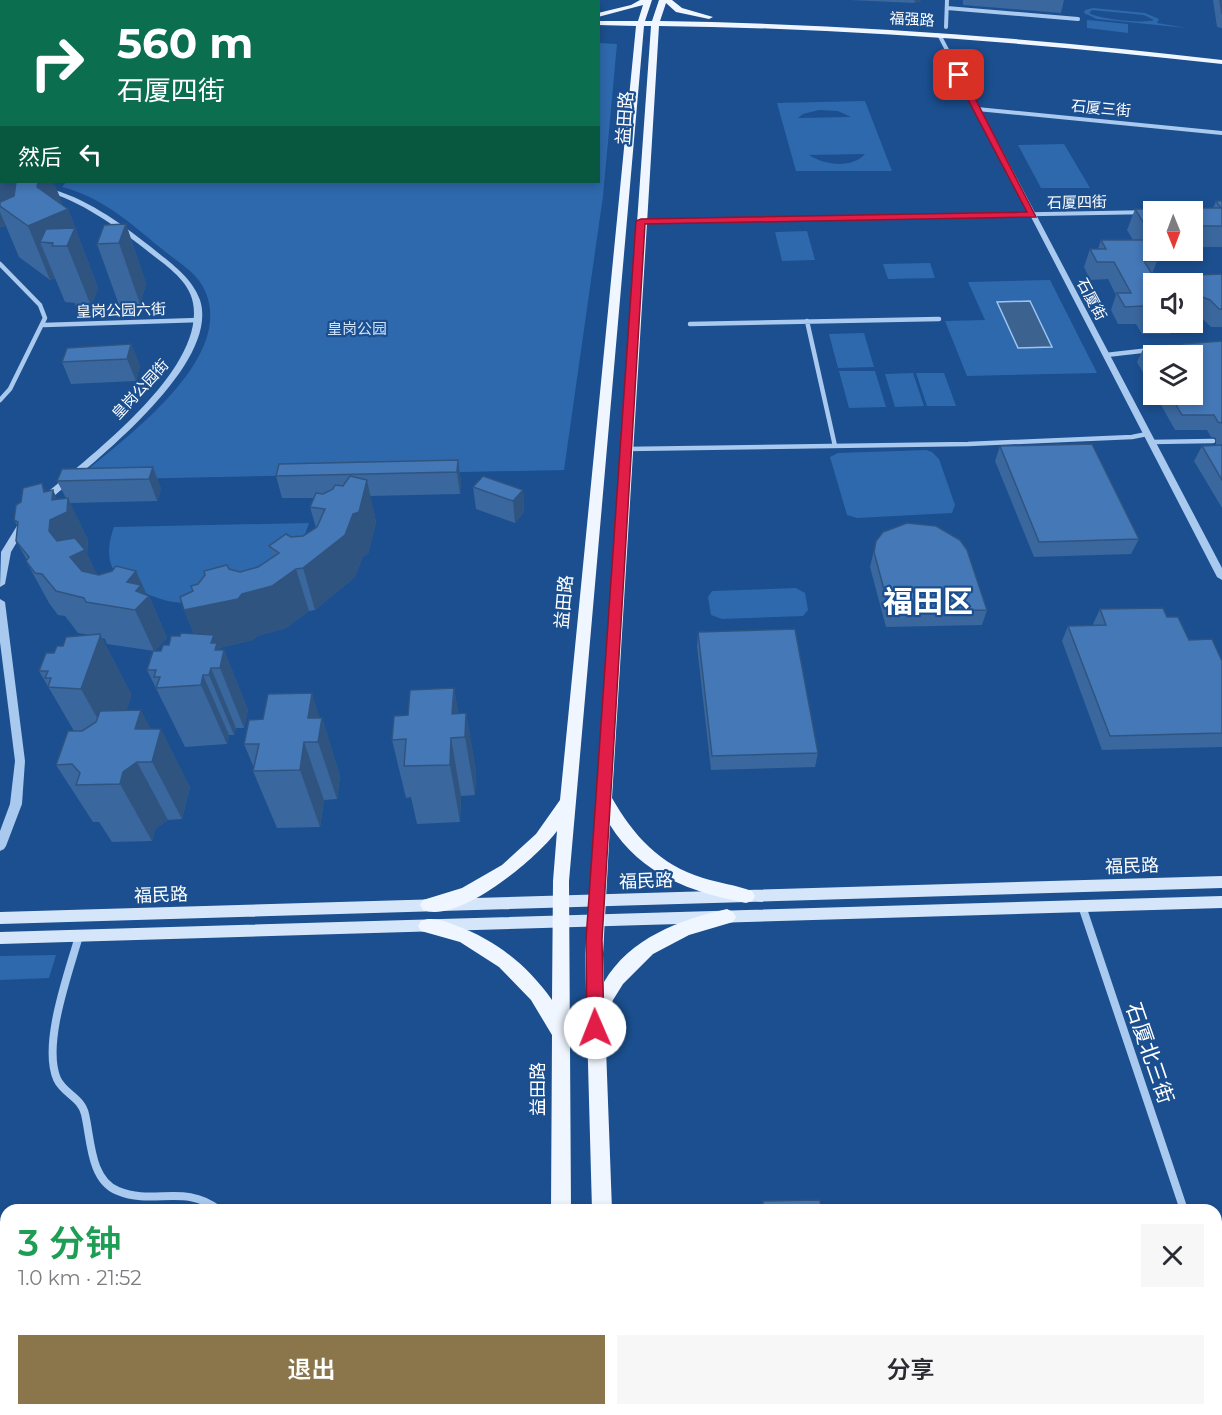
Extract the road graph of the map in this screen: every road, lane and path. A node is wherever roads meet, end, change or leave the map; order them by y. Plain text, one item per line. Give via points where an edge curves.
1 (647, 0) edge
2 (665, 0) edge
3 (947, 0) edge
4 (947, 8) junction
5 (600, 16) edge
6 (600, 16) edge
7 (1078, 19) dead end
8 (641, 20) junction
9 (656, 20) junction
10 (717, 21) junction
11 (600, 24) edge
12 (600, 25) edge
13 (946, 27) junction
14 (938, 34) junction
15 (652, 44) junction
16 (638, 47) junction
17 (1222, 54) edge
18 (1222, 62) edge
19 (977, 109) junction
20 (1222, 133) edge
21 (33, 187) edge
22 (1143, 212) edge
23 (1032, 215) junction
24 (641, 221) junction
25 (0, 264) edge
26 (939, 319) dead end
27 (199, 320) junction
28 (807, 321) junction
29 (690, 324) dead end
30 (44, 325) junction
31 (1143, 351) edge
32 (1106, 355) junction
33 (0, 400) edge
34 (1147, 434) junction
35 (1213, 441) dead end
36 (1151, 442) junction
37 (835, 446) junction
38 (626, 449) junction
39 (39, 504) edge
40 (31, 513) edge
41 (1222, 577) edge
42 (0, 584) edge
43 (0, 602) edge
44 (570, 791) junction
45 (604, 797) junction
46 (0, 846) edge
47 (1222, 882) edge
48 (746, 896) junction
49 (597, 900) junction
50 (560, 901) junction
51 (1222, 902) edge
52 (429, 905) junction
53 (1082, 906) junction
54 (727, 917) junction
55 (0, 918) edge
56 (596, 921) junction
57 (560, 922) junction
58 (427, 926) junction
59 (79, 936) junction
60 (0, 938) edge
61 (595, 1028) junction
62 (560, 1036) junction
63 (211, 1204) edge
64 (561, 1204) edge
65 (602, 1204) edge
66 (1182, 1204) edge

1 - 5 main road
1 - 8 main road, 益田路
2 - 9 main road, 益田路
2 - 10 main road via 679,10
3 - 4 street
4 - 7 street
4 - 13 street
6 - 8 main road, 福强路
8 - 9 main road, 福强路
8 - 11 main road, 福强路
8 - 16 main road, 益田路
9 - 10 main road, 福强路
9 - 15 main road, 益田路
10 - 13 main road, 福强路
10 - 14 main road, 福强路
10 - 15 main road via 671,30
12 - 16 main road via 628,35
13 - 17 main road, 福强路
14 - 18 main road, 福强路
14 - 19 street, 石厦街
15 - 24 main road, 益田路
16 - 44 main road, 益田路
19 - 20 street, 石厦三街
19 - 23 street, 石厦街
21 - 27 street via 94,207 179,273 195,297
22 - 23 street, 石厦四街
23 - 24 street, 石厦四街
23 - 32 street, 石厦街
24 - 38 main road, 益田路
25 - 30 street via 40,305
26 - 28 street
27 - 30 street, 皇岗公园六街
27 - 39 street, 皇岗公园街 via 192,347 160,393
28 - 29 street
28 - 37 street
30 - 33 street via 10,389
31 - 32 street
32 - 34 street, 石厦街
34 - 36 street, 石厦街
34 - 37 street via 1105,439
35 - 36 street
36 - 41 street, 石厦街
37 - 38 street
38 - 45 main road, 益田路
40 - 42 street via 9,545
43 - 46 street via 20,761 16,804
44 - 50 main road, 益田路
44 - 52 main road via 557,820 526,855 471,892
45 - 48 main road via 616,822 635,847 654,863 704,888
45 - 49 main road, 益田路
47 - 48 main road, 福民路
48 - 49 main road, 福民路
49 - 50 main road, 福民路
49 - 56 main road, 益田路
50 - 52 main road, 福民路
50 - 57 main road, 益田路
51 - 53 main road
52 - 55 main road, 福民路
53 - 54 main road
53 - 66 street, 石厦北三街
54 - 56 main road
54 - 61 main road via 683,928 643,951 609,989
56 - 57 main road
56 - 61 main road, 益田路
57 - 58 main road
57 - 62 main road, 益田路
58 - 59 main road
58 - 62 main road via 457,932 490,950 542,1002
59 - 60 main road
59 - 63 street via 60,1004 55,1072 60,1085 84,1106 99,1170 108,1185 121,1192 194,1197
61 - 65 main road, 益田路
62 - 64 main road, 益田路

